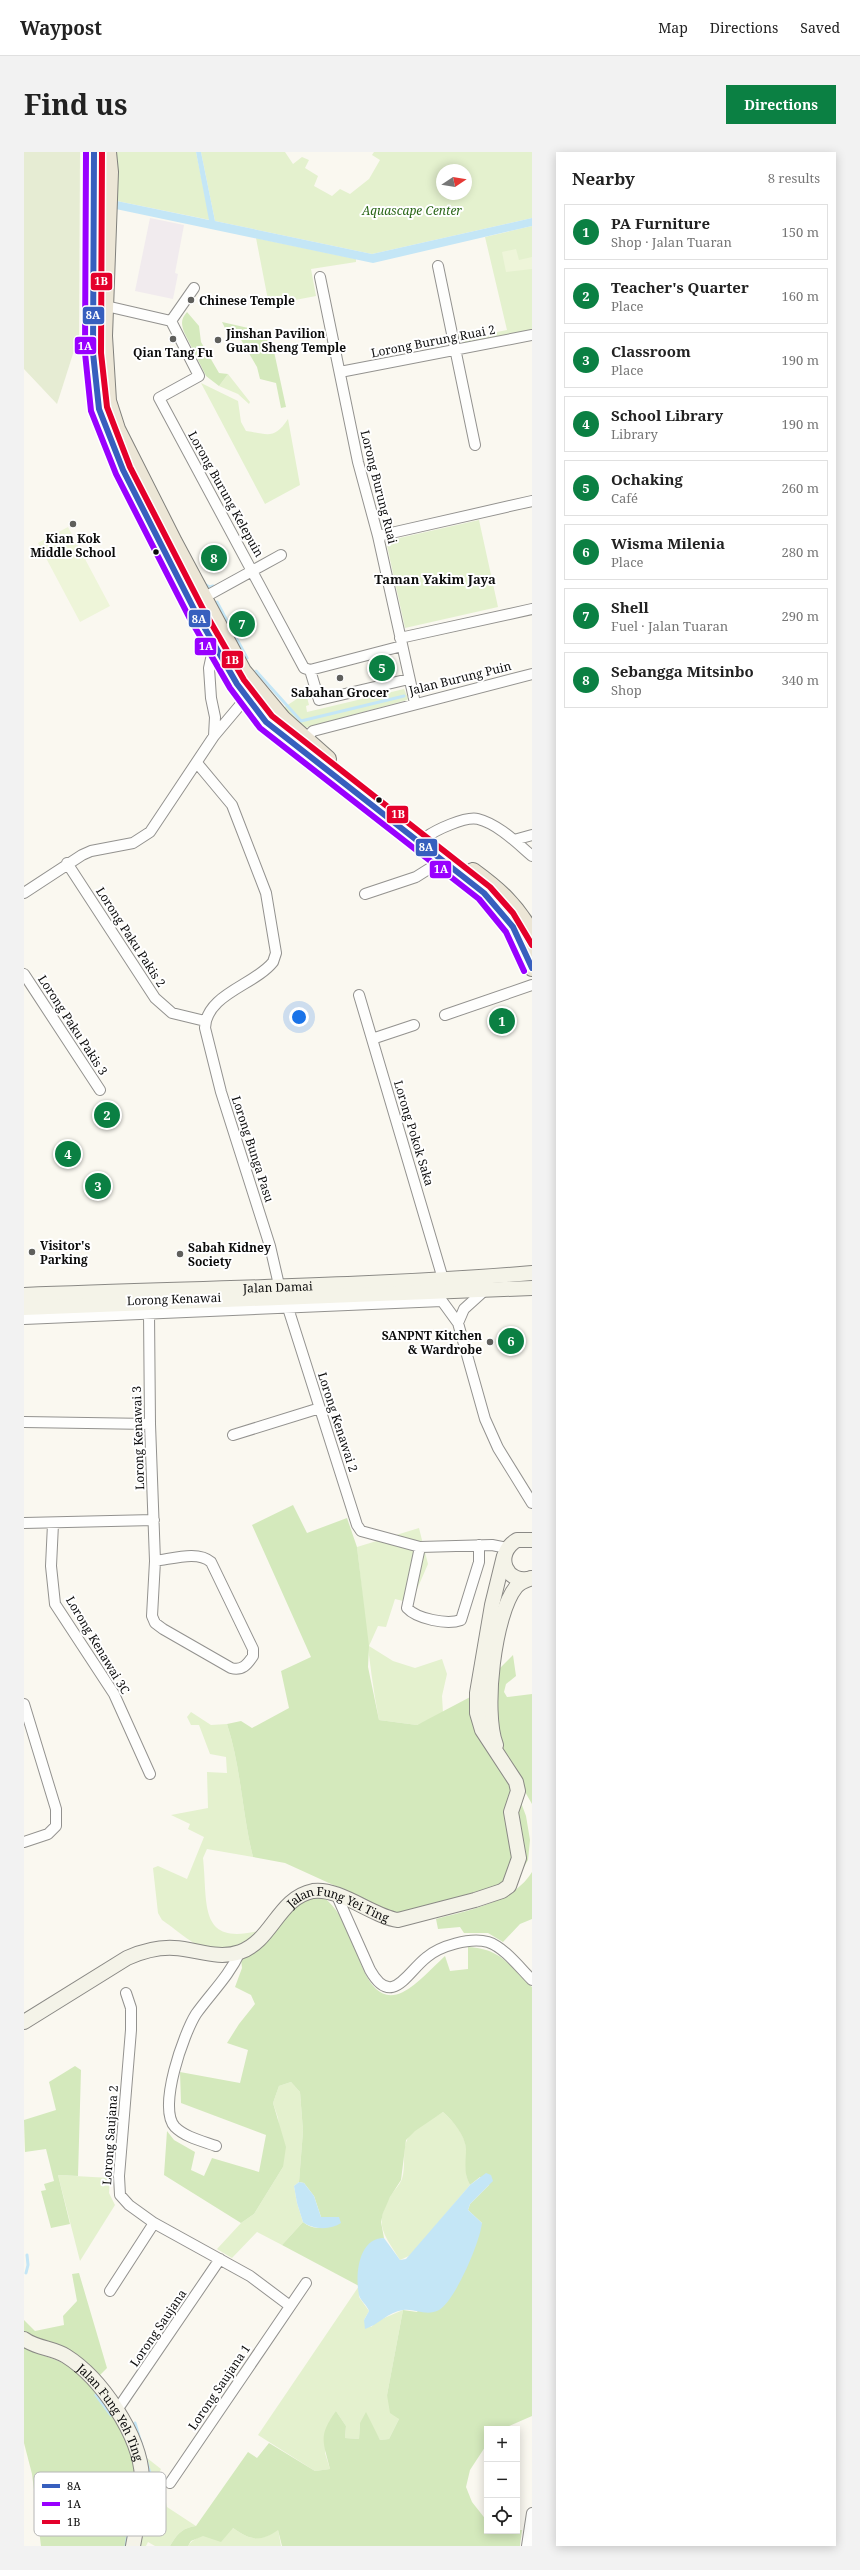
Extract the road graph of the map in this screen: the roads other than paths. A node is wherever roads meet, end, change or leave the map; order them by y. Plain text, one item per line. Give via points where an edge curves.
1 (94, 152) edge
2 (108, 152) edge
3 (438, 266) dead end
4 (320, 277) dead end
5 (194, 288) dead end
6 (106, 306) junction
7 (171, 321) junction
8 (532, 335) edge
9 (455, 349) junction
10 (340, 372) junction
11 (474, 445) dead end
12 (532, 501) edge
13 (378, 536) junction
14 (281, 555) dead end
15 (253, 571) junction
16 (203, 598) junction
17 (532, 608) edge
18 (217, 623) junction
19 (401, 642) junction
20 (214, 645) junction
21 (310, 670) junction
22 (532, 674) edge
23 (409, 679) junction
24 (211, 698) junction
25 (246, 698) junction
26 (415, 703) junction
27 (235, 711) junction
28 (214, 736) junction
29 (305, 739) junction
30 (196, 763) junction
31 (532, 835) edge
32 (426, 837) junction
33 (514, 840) junction
34 (532, 856) edge
35 (442, 860) junction
36 (66, 863) junction
37 (24, 893) edge
38 (365, 894) dead end
39 (532, 934) edge
40 (532, 968) edge
41 (24, 974) edge
42 (532, 985) edge
43 (359, 995) dead end
44 (445, 1015) dead end
45 (205, 1021) junction
46 (414, 1025) dead end
47 (372, 1039) junction
48 (100, 1090) dead end
49 (532, 1273) edge
50 (443, 1279) junction
51 (279, 1285) junction
52 (532, 1288) edge
53 (485, 1290) junction
54 (24, 1294) edge
55 (24, 1308) edge
56 (288, 1308) junction
57 (149, 1313) junction
58 (24, 1319) edge
59 (458, 1323) junction
60 (320, 1408) junction
61 (24, 1422) edge
62 (150, 1424) junction
63 (233, 1435) dead end
64 (532, 1503) edge
65 (154, 1520) junction
66 (24, 1523) edge
67 (53, 1524) junction
68 (532, 1540) edge
69 (479, 1545) junction
70 (420, 1547) junction
71 (506, 1552) junction
72 (155, 1562) junction
73 (532, 1578) edge
74 (24, 1704) edge
75 (483, 1704) junction
76 (150, 1774) dead end
77 (24, 1842) edge
78 (337, 1896) junction
79 (240, 1952) junction
80 (532, 1980) edge
81 (126, 1993) dead end
82 (24, 2022) edge
83 (216, 2146) dead end
84 (154, 2223) junction
85 (220, 2259) junction
86 (306, 2282) dead end
87 (110, 2291) dead end
88 (290, 2306) junction
89 (24, 2339) edge
90 (117, 2410) junction
91 (141, 2472) edge
92 (170, 2483) dead end
93 (532, 2513) edge
94 (135, 2536) edge
95 (133, 2546) edge
96 (527, 2546) edge

1 - 20 main road via 93,353 99,409 123,470
2 - 6 main road
3 - 9 street
4 - 10 street, Lorong Burung Ruai
5 - 7 street
6 - 7 street
6 - 16 main road via 105,372 108,401 117,429
7 - 15 street, Lorong Burung Kelepuin via 199,376 159,398
8 - 9 street, Lorong Burung Ruai 2
9 - 10 street, Lorong Burung Ruai 2
9 - 11 street
10 - 13 street, Lorong Burung Ruai via 358,462
12 - 13 street
13 - 19 street, Lorong Burung Ruai
14 - 15 street
15 - 16 street
15 - 21 street, Lorong Burung Kelepuin via 304,668
16 - 18 main road
17 - 19 street
18 - 25 main road via 222,645 245,689
18 - 29 main road via 250,682
19 - 21 street
19 - 23 street, Lorong Burung Ruai
20 - 24 street via 209,664
20 - 25 main road
21 - 23 street via 319,700
22 - 26 street, Jalan Burung Puin
23 - 26 street, Lorong Burung Ruai
24 - 27 street via 222,715
24 - 28 street via 215,717
25 - 27 street
25 - 35 main road via 266,722
26 - 29 street, Jalan Burung Puin via 313,731
27 - 28 street
28 - 30 street
29 - 32 main road
30 - 36 street via 150,832 133,843 91,851
30 - 45 street via 232,804 266,893 276,953 270,967 214,1006
31 - 33 street
32 - 33 street via 449,825 478,819
32 - 39 main road via 500,891 521,914
33 - 34 street
35 - 38 street via 416,877
35 - 40 main road via 499,907 514,928
36 - 37 street
36 - 45 street, Lorong Paku Pakis 2 via 155,998 172,1013
41 - 48 street, Lorong Paku Pakis 3
42 - 44 street
43 - 47 street, Lorong Pokok Saka
45 - 51 street, Lorong Bunga Pasu via 207,1044 270,1246
46 - 47 street
47 - 50 street, Lorong Pokok Saka
49 - 50 street, Jalan Damai
50 - 51 street, Jalan Damai
51 - 54 street, Jalan Damai via 111,1293
52 - 53 street, Jalan Damai
53 - 55 street, Jalan Damai
53 - 59 street via 464,1309
56 - 57 street, Lorong Kenawai
56 - 59 street, Lorong Kenawai via 442,1301
56 - 60 street, Lorong Kenawai 2
57 - 58 street, Lorong Kenawai
57 - 62 street, Lorong Kenawai 3
59 - 64 street via 485,1419 498,1448
60 - 63 street
60 - 70 street, Lorong Kenawai 2 via 357,1525 361,1530 374,1536
61 - 62 street
62 - 65 street, Lorong Kenawai 3
65 - 67 street
65 - 72 street, Lorong Kenawai 3
66 - 67 street
67 - 76 street, Lorong Kenawai 3C via 51,1566 55,1604 114,1694
68 - 71 street via 517,1540
69 - 70 street, Lorong Kenawai 2
69 - 70 street via 479,1562 461,1620 453,1623 413,1614 407,1608
69 - 71 street, Lorong Kenawai 2
71 - 73 street via 506,1568 510,1573 521,1579
71 - 75 street, Jalan Fung Yei Ting via 493,1600
72 - 72 street, Lorong Kenawai 3 via 151,1605 155,1623 231,1668 237,1670 244,1667 253,1656 252,1649 212,1562 206,1557 194,1556
73 - 75 street, Jalan Fung Yei Ting via 520,1584 508,1600
74 - 77 street via 56,1809 56,1826 48,1834
75 - 78 street, Jalan Fung Yei Ting via 503,1762 516,1782 518,1790 511,1812 519,1858 509,1886 475,1900 398,1920 390,1919 353,1900
78 - 79 street, Jalan Fung Yei Ting via 317,1891 295,1898 254,1946
78 - 80 street via 370,1970 383,1986 393,1987 404,1982 426,1957 438,1949 466,1942 488,1942 503,1952
79 - 82 street, Jalan Fung Yei Ting via 214,1956 176,1948 156,1948 139,1953
79 - 83 street via 222,1982 196,2014 183,2041 170,2092 169,2115 174,2125 183,2133
81 - 84 street, Lorong Saujana 2 via 131,2008 131,2030 119,2176 120,2194 129,2205
84 - 85 street, Lorong Saujana 2
84 - 87 street
85 - 88 street, Lorong Saujana 2 via 250,2276
85 - 90 street, Lorong Saujana
86 - 88 street, Lorong Saujana 1
88 - 92 street, Lorong Saujana 1
89 - 90 street, Jalan Fung Yeh Ting via 64,2355 84,2369
90 - 91 street, Jalan Fung Yeh Ting via 135,2449
93 - 96 street
94 - 95 street, Jalan Fung Yeh Ting

